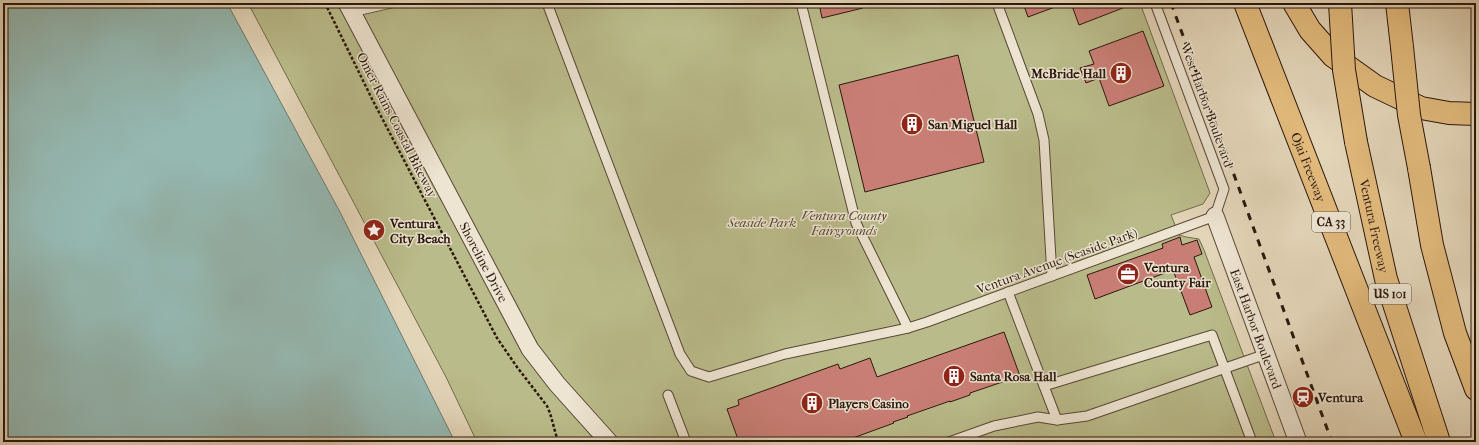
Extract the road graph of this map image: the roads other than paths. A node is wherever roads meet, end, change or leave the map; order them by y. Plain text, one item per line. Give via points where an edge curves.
1 (391, 3) edge
2 (547, 3) edge
3 (801, 3) edge
4 (998, 3) edge
5 (1155, 3) edge
6 (1246, 3) edge
7 (1294, 3) edge
8 (1340, 3) edge
9 (1397, 3) edge
10 (349, 7) edge
11 (1476, 114) edge
12 (1215, 216) junction
13 (1052, 276) junction
14 (1008, 292) junction
15 (908, 328) junction
16 (1266, 354) junction
17 (1225, 368) junction
18 (1044, 386) junction
19 (1476, 388) edge
20 (668, 395) dead end
21 (1057, 420) junction
22 (609, 442) edge
23 (686, 442) edge
24 (949, 442) edge
25 (1252, 442) edge
26 (1298, 442) edge
27 (1416, 442) edge
28 (1439, 442) edge

1 - 10 lane
2 - 15 lane, Ventura Avenue (Seaside Park) via 680,354 692,371 709,377 785,354
3 - 15 lane via 856,223
4 - 13 lane via 1038,114 1044,140
5 - 12 lane, West Harbor Boulevard via 1224,189
6 - 27 highway, Ojai Freeway / CA 33
7 - 11 highway via 1310,30 1333,56 1374,86 1421,108
8 - 28 highway, Ventura Freeway / US 101, bridge via 1344,70 1356,142 1386,279
9 - 19 highway, bridge via 1409,115 1432,245 1455,333
10 - 22 street, Shoreline Drive via 530,349 557,384
12 - 13 lane, Ventura Avenue (Seaside Park)
12 - 16 street, East Harbor Boulevard
13 - 14 lane, Ventura Avenue (Seaside Park)
14 - 15 lane, Ventura Avenue (Seaside Park)
14 - 18 lane
16 - 17 lane
16 - 26 street, East Harbor Boulevard
17 - 18 lane via 1212,335
17 - 21 lane via 1087,416
17 - 25 lane
18 - 21 lane
20 - 23 lane
21 - 24 lane via 1038,417 994,426

